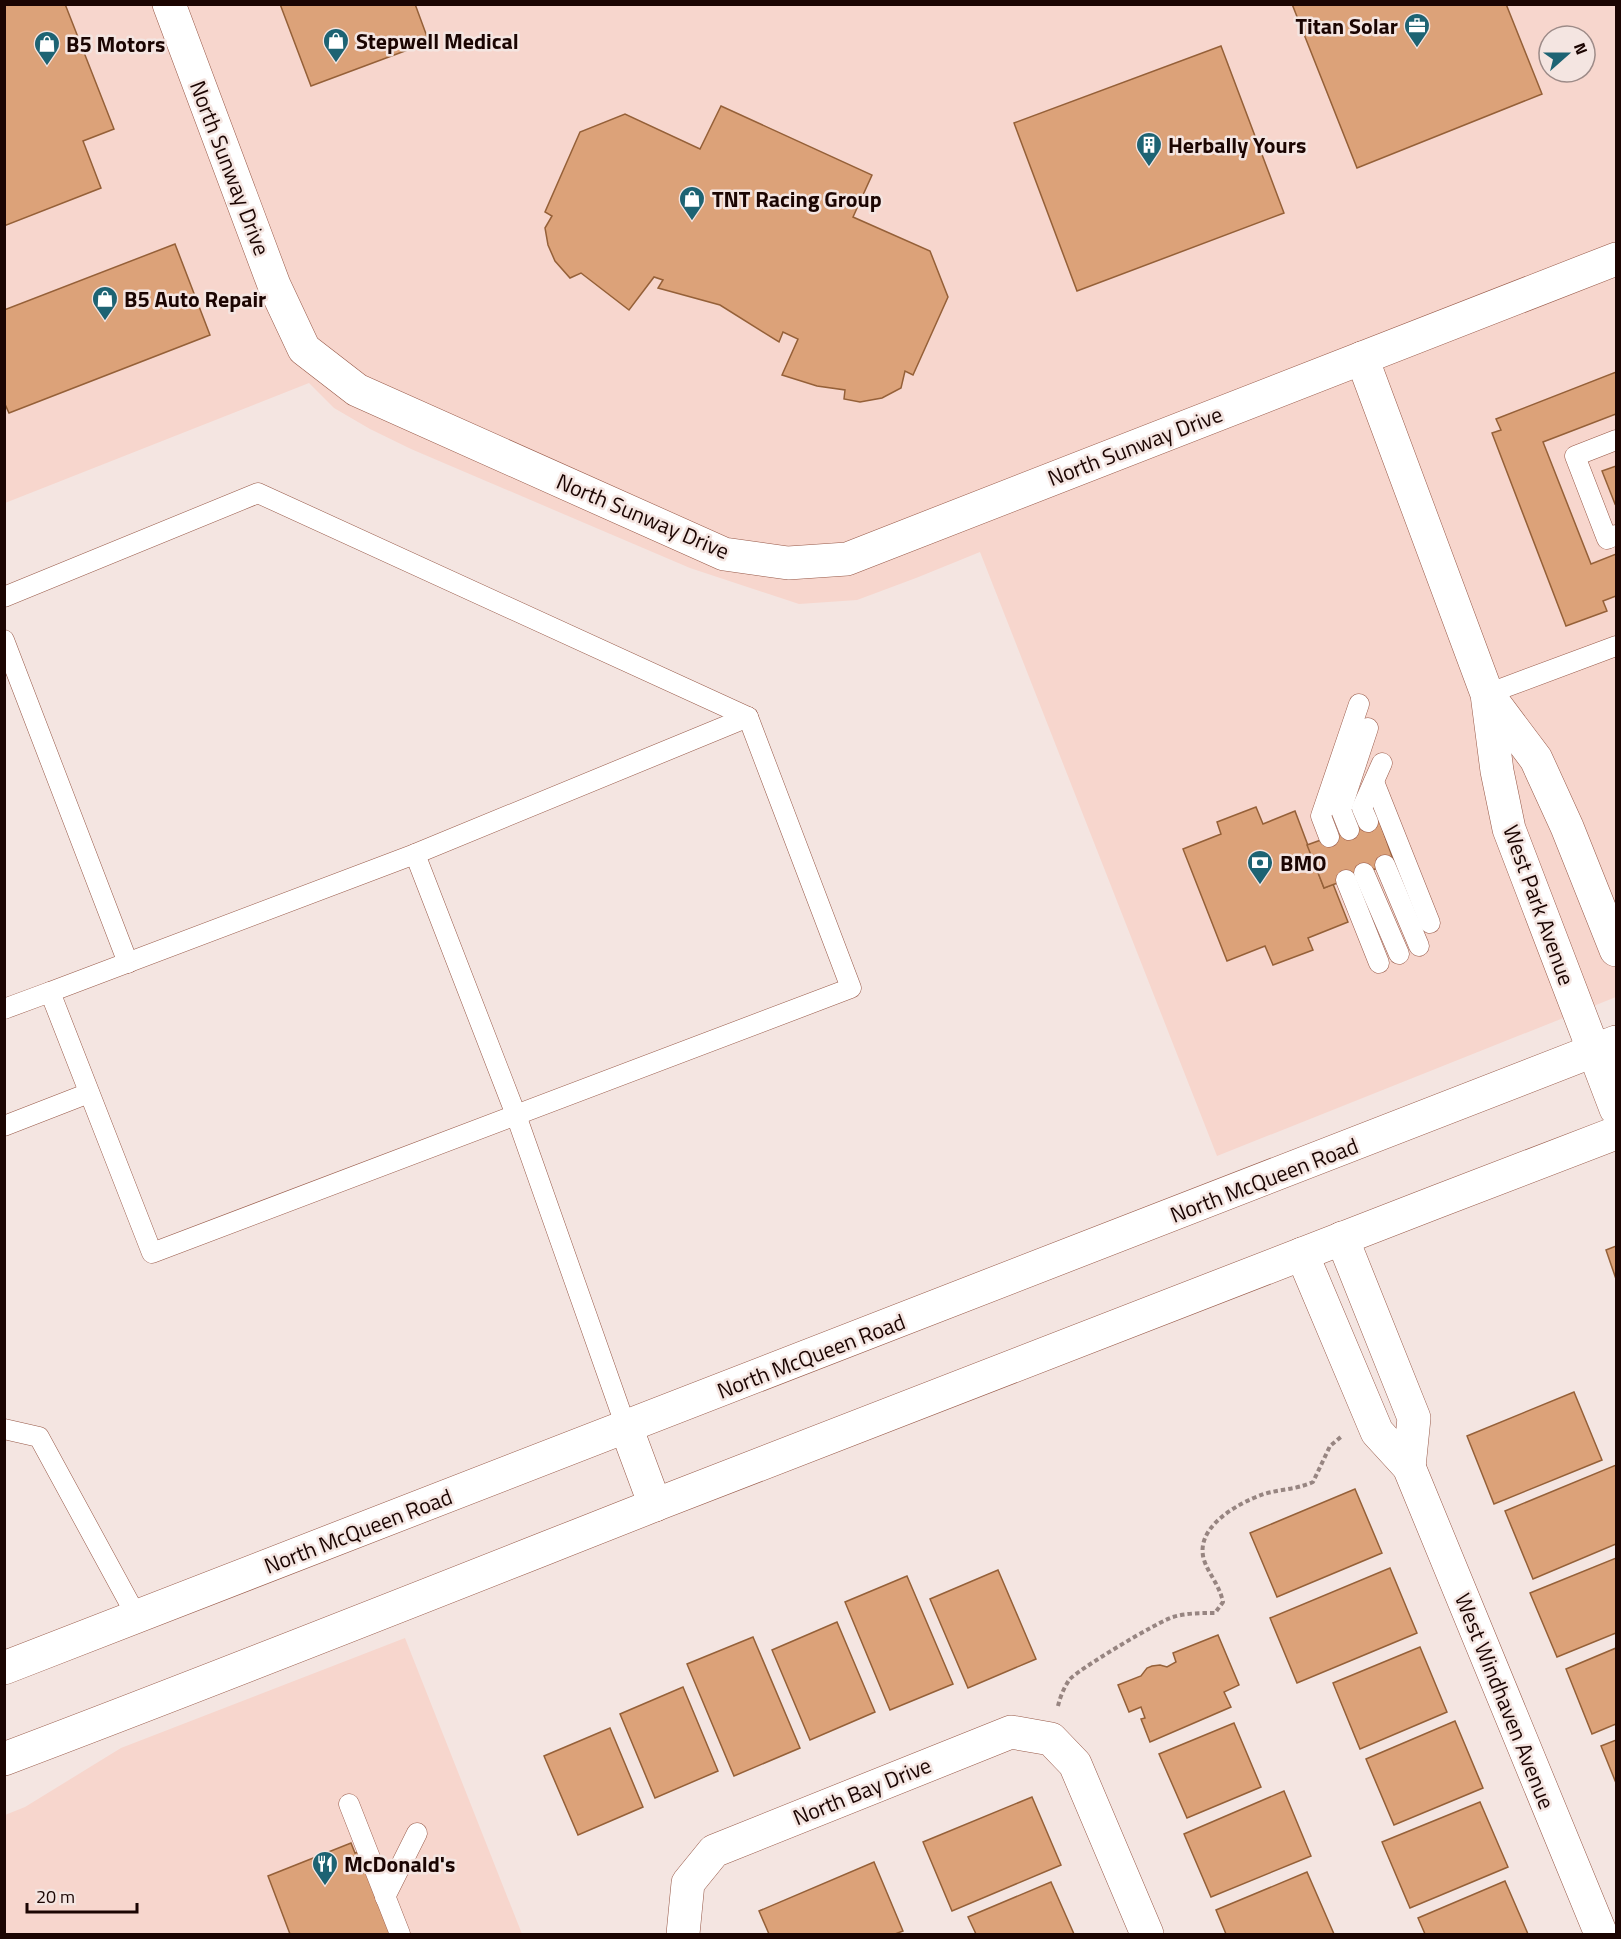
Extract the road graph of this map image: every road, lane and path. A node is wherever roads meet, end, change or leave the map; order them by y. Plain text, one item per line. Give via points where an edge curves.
1 (169, 4) edge
2 (1617, 259) edge
3 (1362, 358) junction
4 (1617, 440) edge
5 (1617, 535) edge
6 (4, 597) edge
7 (4, 640) edge
8 (1617, 646) edge
9 (1487, 694) junction
10 (1359, 704) dead end
11 (748, 717) junction
12 (1368, 728) dead end
13 (1382, 763) dead end
14 (1374, 782) junction
15 (1368, 822) dead end
16 (1349, 830) dead end
17 (1329, 837) dead end
18 (415, 854) junction
19 (1385, 865) dead end
20 (1430, 923) dead end
21 (1419, 946) dead end
22 (1617, 950) edge
23 (1399, 954) dead end
24 (128, 963) junction
25 (1379, 963) dead end
26 (50, 992) junction
27 (4, 1009) edge
28 (1605, 1046) edge
29 (89, 1093) junction
30 (1617, 1109) edge
31 (516, 1115) junction
32 (4, 1126) edge
33 (1617, 1133) edge
34 (1342, 1238) junction
35 (1302, 1254) junction
36 (1402, 1388) junction
37 (1364, 1402) junction
38 (626, 1427) junction
39 (4, 1429) edge
40 (1345, 1434) dead end
41 (1409, 1467) junction
42 (655, 1506) junction
43 (137, 1617) junction
44 (4, 1668) edge
45 (1051, 1739) junction
46 (4, 1759) edge
47 (349, 1804) dead end
48 (417, 1833) dead end
49 (385, 1897) junction
50 (400, 1935) edge
51 (683, 1935) edge
52 (1147, 1935) edge
53 (1601, 1935) edge

1 - 3 street, North Sunway Drive via 274,285 304,349 357,390 724,554 788,563 847,559
2 - 3 street, North Sunway Drive
3 - 9 street, West Park Avenue
4 - 5 lane via 1575,456 1606,539
6 - 11 lane via 258,493
7 - 24 lane
8 - 9 lane
9 - 22 street, West Park Avenue via 1536,759
9 - 28 street, West Park Avenue via 1509,829
10 - 17 lane via 1321,816
11 - 18 lane
11 - 31 lane via 851,988
12 - 16 lane via 1341,810
13 - 14 lane
14 - 15 lane via 1362,808
14 - 20 lane
18 - 24 lane
18 - 31 lane
19 - 21 lane
23 - 25 lane via 1355,877
24 - 26 lane
26 - 27 lane
26 - 29 lane
28 - 30 street, West Park Avenue
28 - 38 street, North McQueen Road
29 - 31 lane via 152,1253
29 - 32 lane
31 - 38 lane
33 - 34 street
34 - 35 street
34 - 36 street, West Windhaven Avenue
35 - 37 street, West Windhaven Avenue
35 - 42 street
36 - 37 street
36 - 41 street, West Windhaven Avenue via 1414,1418
37 - 41 street, West Windhaven Avenue via 1377,1432
38 - 42 street
38 - 43 street, North McQueen Road
39 - 43 lane via 39,1437
40 - 45 path via 1330,1446 1313,1482 1264,1494 1216,1520 1205,1537 1204,1558 1220,1587 1223,1602 1215,1613 1172,1617 1070,1679 1060,1696
41 - 53 street, West Windhaven Avenue
42 - 46 street
43 - 44 street, North McQueen Road
45 - 51 street, North Bay Drive via 1011,1732 714,1851 688,1883
45 - 52 street via 1075,1764
47 - 49 lane
48 - 49 lane
49 - 50 lane

